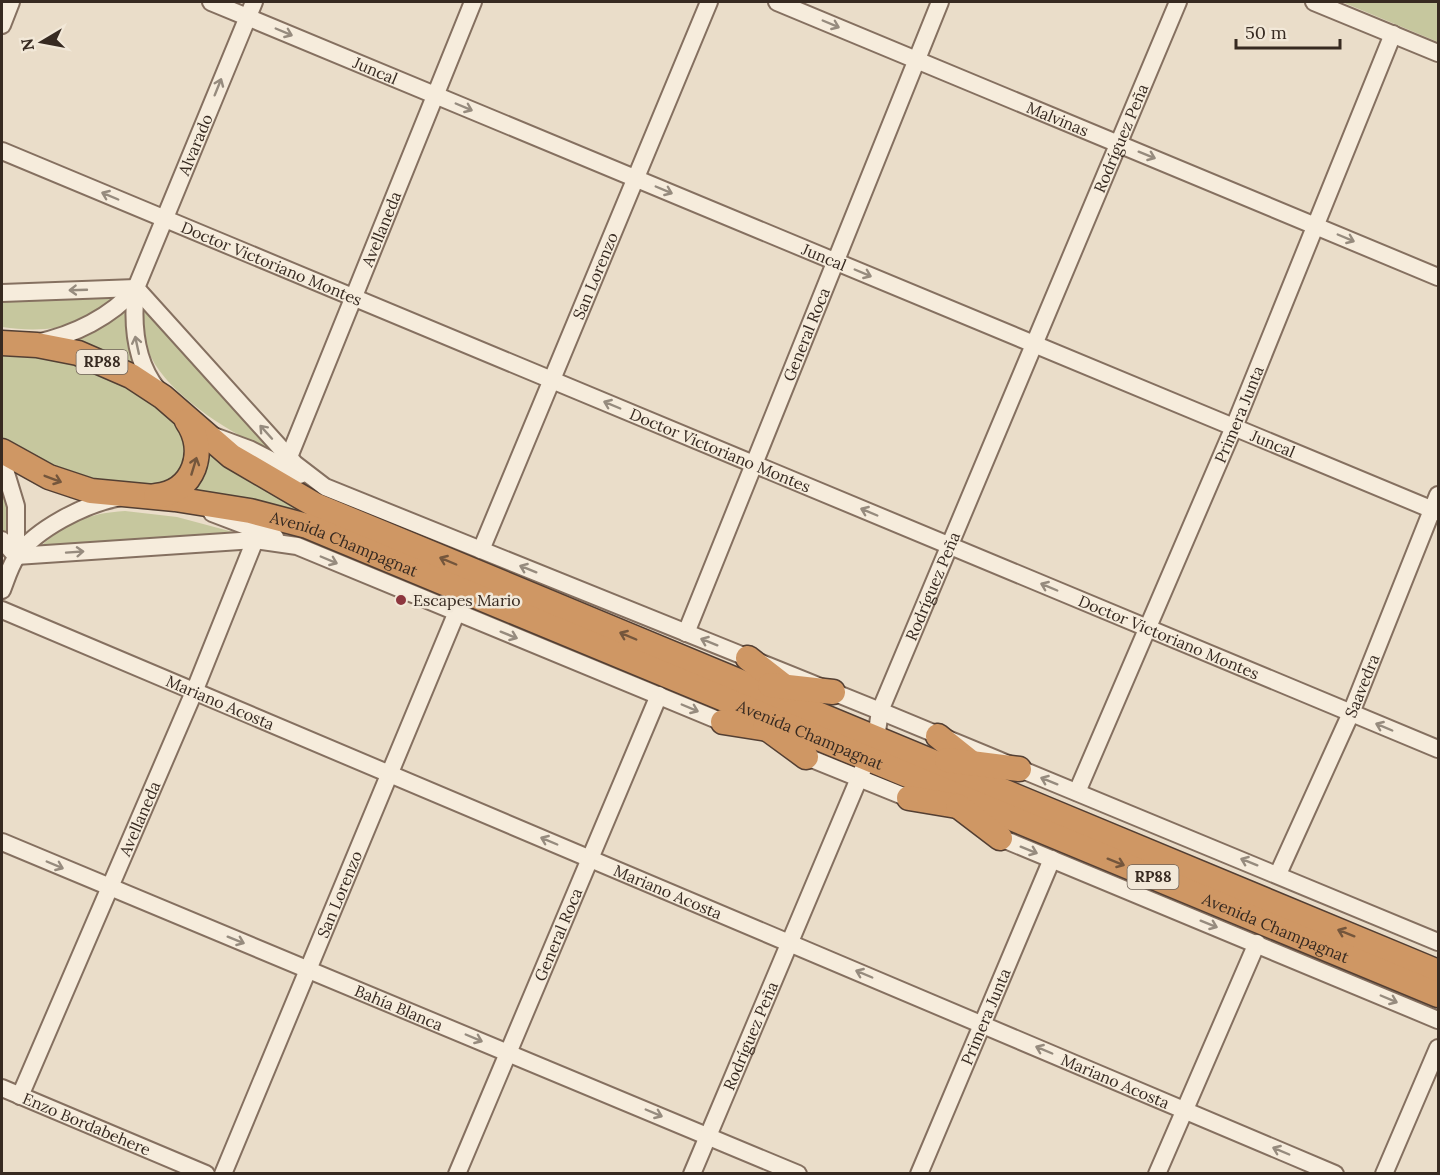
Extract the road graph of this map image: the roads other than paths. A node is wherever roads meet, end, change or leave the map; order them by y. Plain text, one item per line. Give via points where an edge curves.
1 (11, 2) edge
2 (211, 2) edge
3 (472, 2) edge
4 (709, 2) edge
5 (777, 2) edge
6 (940, 2) edge
7 (1178, 2) edge
8 (1320, 3) edge
9 (251, 9) edge
10 (2, 25) edge
11 (1393, 34) junction
12 (1438, 53) edge
13 (916, 60) junction
14 (435, 95) junction
15 (1118, 144) junction
16 (2, 151) edge
17 (636, 178) junction
18 (164, 219) junction
19 (1314, 224) junction
20 (834, 261) junction
21 (1438, 277) edge
22 (136, 288) junction
23 (2, 293) edge
24 (353, 298) junction
25 (11, 344) edge
26 (1034, 344) junction
27 (552, 380) junction
28 (169, 402) junction
29 (1234, 427) junction
30 (201, 431) junction
31 (2, 451) edge
32 (289, 457) junction
33 (2, 460) edge
34 (752, 463) junction
35 (325, 487) junction
36 (144, 496) junction
37 (175, 499) junction
38 (1437, 505) edge
39 (2, 540) edge
40 (255, 540) junction
41 (297, 546) junction
42 (950, 546) junction
43 (481, 550) junction
44 (16, 556) junction
45 (2, 590) edge
46 (2, 610) edge
47 (456, 614) junction
48 (1147, 628) junction
49 (686, 633) junction
50 (748, 658) junction
51 (786, 687) junction
52 (194, 692) junction
53 (833, 692) junction
54 (659, 695) junction
55 (730, 702) junction
56 (880, 711) junction
57 (1351, 713) junction
58 (822, 715) junction
59 (938, 736) junction
60 (809, 747) junction
61 (1438, 749) edge
62 (868, 758) junction
63 (970, 761) junction
64 (1019, 769) junction
65 (389, 774) junction
66 (918, 779) junction
67 (1077, 792) junction
68 (1003, 803) junction
69 (959, 806) junction
70 (1000, 838) junction
71 (2, 842) edge
72 (590, 858) junction
73 (1052, 859) junction
74 (1278, 874) junction
75 (108, 887) junction
76 (1438, 942) edge
77 (789, 943) junction
78 (1257, 943) junction
79 (308, 970) junction
80 (1438, 972) edge
81 (1438, 995) edge
82 (1438, 1020) edge
83 (981, 1024) junction
84 (1438, 1048) edge
85 (507, 1052) junction
86 (2, 1088) edge
87 (20, 1096) junction
88 (1184, 1110) junction
89 (708, 1136) junction
90 (206, 1173) edge
91 (223, 1173) edge
92 (457, 1173) edge
93 (692, 1173) edge
94 (798, 1173) edge
95 (919, 1173) edge
96 (1157, 1173) edge
97 (1335, 1173) edge
98 (1384, 1173) edge

1 - 10 street
2 - 9 street, Juncal
3 - 14 street, Avellaneda
4 - 17 street, San Lorenzo
5 -> 13 street, Malvinas
6 - 13 street, General Roca
7 - 15 street, Rodríguez Peña
8 - 11 street
9 -> 14 street, Juncal
18 -> 9 street, Alvarado
11 - 12 street
11 - 19 street, Primera Junta
13 - 15 street, Malvinas
13 - 20 street, General Roca
14 -> 17 street, Juncal
14 - 24 street, Avellaneda
15 -> 19 street, Malvinas
15 - 26 street, Rodríguez Peña
18 -> 16 street, Doctor Victoriano Montes
17 -> 20 street, Juncal
17 - 27 street, San Lorenzo
18 - 22 street, Alvarado
18 - 24 street, Doctor Victoriano Montes
19 -> 21 street, Malvinas
19 - 29 street, Primera Junta
20 -> 26 street, Juncal
20 - 34 street, General Roca
22 -> 23 street
22 - 25 street, Alvarado via 89,324 45,341
28 -> 22 street, Alvarado via 147,375 138,352 133,314
32 -> 22 street, Avenida Champagnat
24 - 27 street, Doctor Victoriano Montes
24 - 32 street, Avellaneda
25 - 28 highway, Avenida Champagnat / RP88 via 59,348 98,360 131,376
26 - 29 street, Juncal
26 - 42 street, Rodríguez Peña
34 -> 27 street, Doctor Victoriano Montes
27 - 43 street, San Lorenzo
28 - 30 highway, Avenida Champagnat / RP88
36 -> 28 highway, RP88 via 174,492 194,470 196,439
29 - 38 street, Juncal
29 - 48 street, Primera Junta
30 - 35 street, Avenida Champagnat via 249,449
55 -> 30 highway, Avenida Champagnat / RP88 via 315,505 250,469
31 -> 36 highway, Avenida Champagnat / RP88 via 32,470 69,485
32 - 35 street, Avenida Champagnat
33 - 44 street via 16,506
42 -> 34 street, Doctor Victoriano Montes
34 - 49 street, General Roca
35 - 43 street, Avenida Champagnat
36 - 37 highway, Avenida Champagnat / RP88
36 - 44 street via 105,500 77,510
37 - 41 street, Avenida Champagnat
37 - 55 highway, Avenida Champagnat / RP88 via 250,511 307,526
38 - 57 street, Saavedra
39 - 44 street
40 - 41 street, Avenida Champagnat
44 -> 40 street, Avenida Champagnat
40 - 52 street, Avellaneda
41 -> 47 street, Avenida Champagnat
48 -> 42 street, Doctor Victoriano Montes
42 - 56 street, Rodríguez Peña
49 -> 43 street, Avenida Champagnat
44 - 45 street
46 - 52 street, Mariano Acosta
47 -> 54 street, Avenida Champagnat
47 - 65 street, San Lorenzo
48 - 57 street, Doctor Victoriano Montes
48 - 67 street, Primera Junta
50 -> 49 street, Avenida Champagnat
50 - 51 highway
50 - 53 street, Avenida Champagnat
51 - 53 highway
51 - 55 highway
51 - 58 highway
52 - 65 street, Mariano Acosta
52 - 75 street, Avellaneda
53 - 56 street, Avenida Champagnat
54 -> 55 street, Avenida Champagnat
54 - 72 street, General Roca
55 - 58 highway, Avenida Champagnat / RP88
55 - 60 highway, Avenida Champagnat / RP88
55 - 60 highway via 766,728
56 - 59 street, Avenida Champagnat
56 - 62 street, Rodríguez Peña
61 -> 57 street, Doctor Victoriano Montes
57 - 74 street, Saavedra
58 - 62 highway, Avenida Champagnat / RP88
59 - 63 highway
59 - 64 street, Avenida Champagnat
60 - 62 highway, Avenida Champagnat / RP88
62 - 66 highway, Avenida Champagnat / RP88
62 - 77 street, Rodríguez Peña
63 - 64 highway
63 - 66 highway
63 - 68 highway
67 -> 64 street, Avenida Champagnat
72 -> 65 street, Mariano Acosta
65 - 79 street, San Lorenzo
66 - 68 highway, Avenida Champagnat / RP88
66 - 69 highway
66 - 70 street, Avenida Champagnat
74 -> 67 street, Avenida Champagnat
68 - 69 highway
80 -> 68 highway, Avenida Champagnat / RP88
68 -> 81 highway, Avenida Champagnat / RP88
69 - 70 highway
70 -> 73 street, Avenida Champagnat
71 -> 75 street, Bahía Blanca
72 - 77 street, Mariano Acosta
72 - 85 street, General Roca
73 -> 78 street, Avenida Champagnat
73 - 83 street, Primera Junta
74 - 76 street, Avenida Champagnat
75 -> 79 street, Bahía Blanca
75 - 87 street, Avellaneda
83 -> 77 street, Mariano Acosta
77 - 89 street, Rodríguez Peña
78 -> 82 street, Avenida Champagnat
78 - 88 street
79 -> 85 street, Bahía Blanca
79 - 91 street, San Lorenzo
88 -> 83 street, Mariano Acosta
83 - 95 street, Primera Junta
84 - 98 street
85 -> 89 street, Bahía Blanca
85 - 92 street, General Roca
86 - 87 street, Enzo Bordabehere
87 - 90 street, Enzo Bordabehere
88 - 96 street
97 -> 88 street, Mariano Acosta
89 - 93 street, Rodríguez Peña
89 - 94 street, Bahía Blanca

